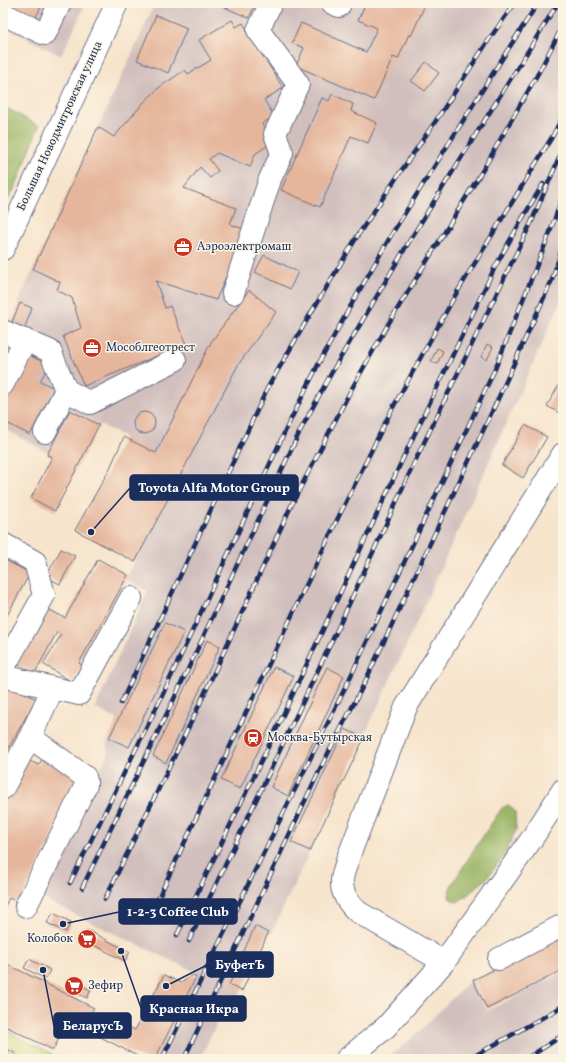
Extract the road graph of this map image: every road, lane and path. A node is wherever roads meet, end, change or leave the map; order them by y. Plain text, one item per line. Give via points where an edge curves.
1 (60, 3) edge
2 (117, 3) edge
3 (271, 3) edge
4 (332, 3) edge
5 (340, 3) edge
6 (3, 14) edge
7 (3, 249) edge
8 (233, 293) dead end
9 (3, 330) edge
10 (25, 340) junction
11 (175, 360) dead end
12 (3, 384) edge
13 (66, 390) junction
14 (45, 432) dead end
15 (563, 454) edge
16 (3, 544) edge
17 (131, 598) dead end
18 (3, 669) edge
19 (3, 676) edge
20 (53, 688) junction
21 (30, 737) junction
22 (3, 788) edge
23 (563, 790) edge
24 (26, 906) dead end
25 (563, 925) edge
26 (499, 959) dead end
27 (444, 962) junction
28 (347, 1059) edge

1 - 6 street via 45,34
2 - 7 street, Большая Новодмитровская улица
3 - 8 street via 258,30 298,84 275,134 282,153 270,179
4 - 5 street via 339,6
9 - 10 street
10 - 12 street
10 - 13 street via 50,351
11 - 13 street via 90,403
13 - 14 street
15 - 27 street via 406,707 348,858 342,880 345,896 358,912
16 - 18 street via 35,562 44,595
17 - 20 street via 79,694
19 - 20 street
20 - 21 street
21 - 22 street
21 - 24 street via 84,777 86,785
23 - 27 street via 531,840
25 - 26 street
27 - 28 street via 386,1027

